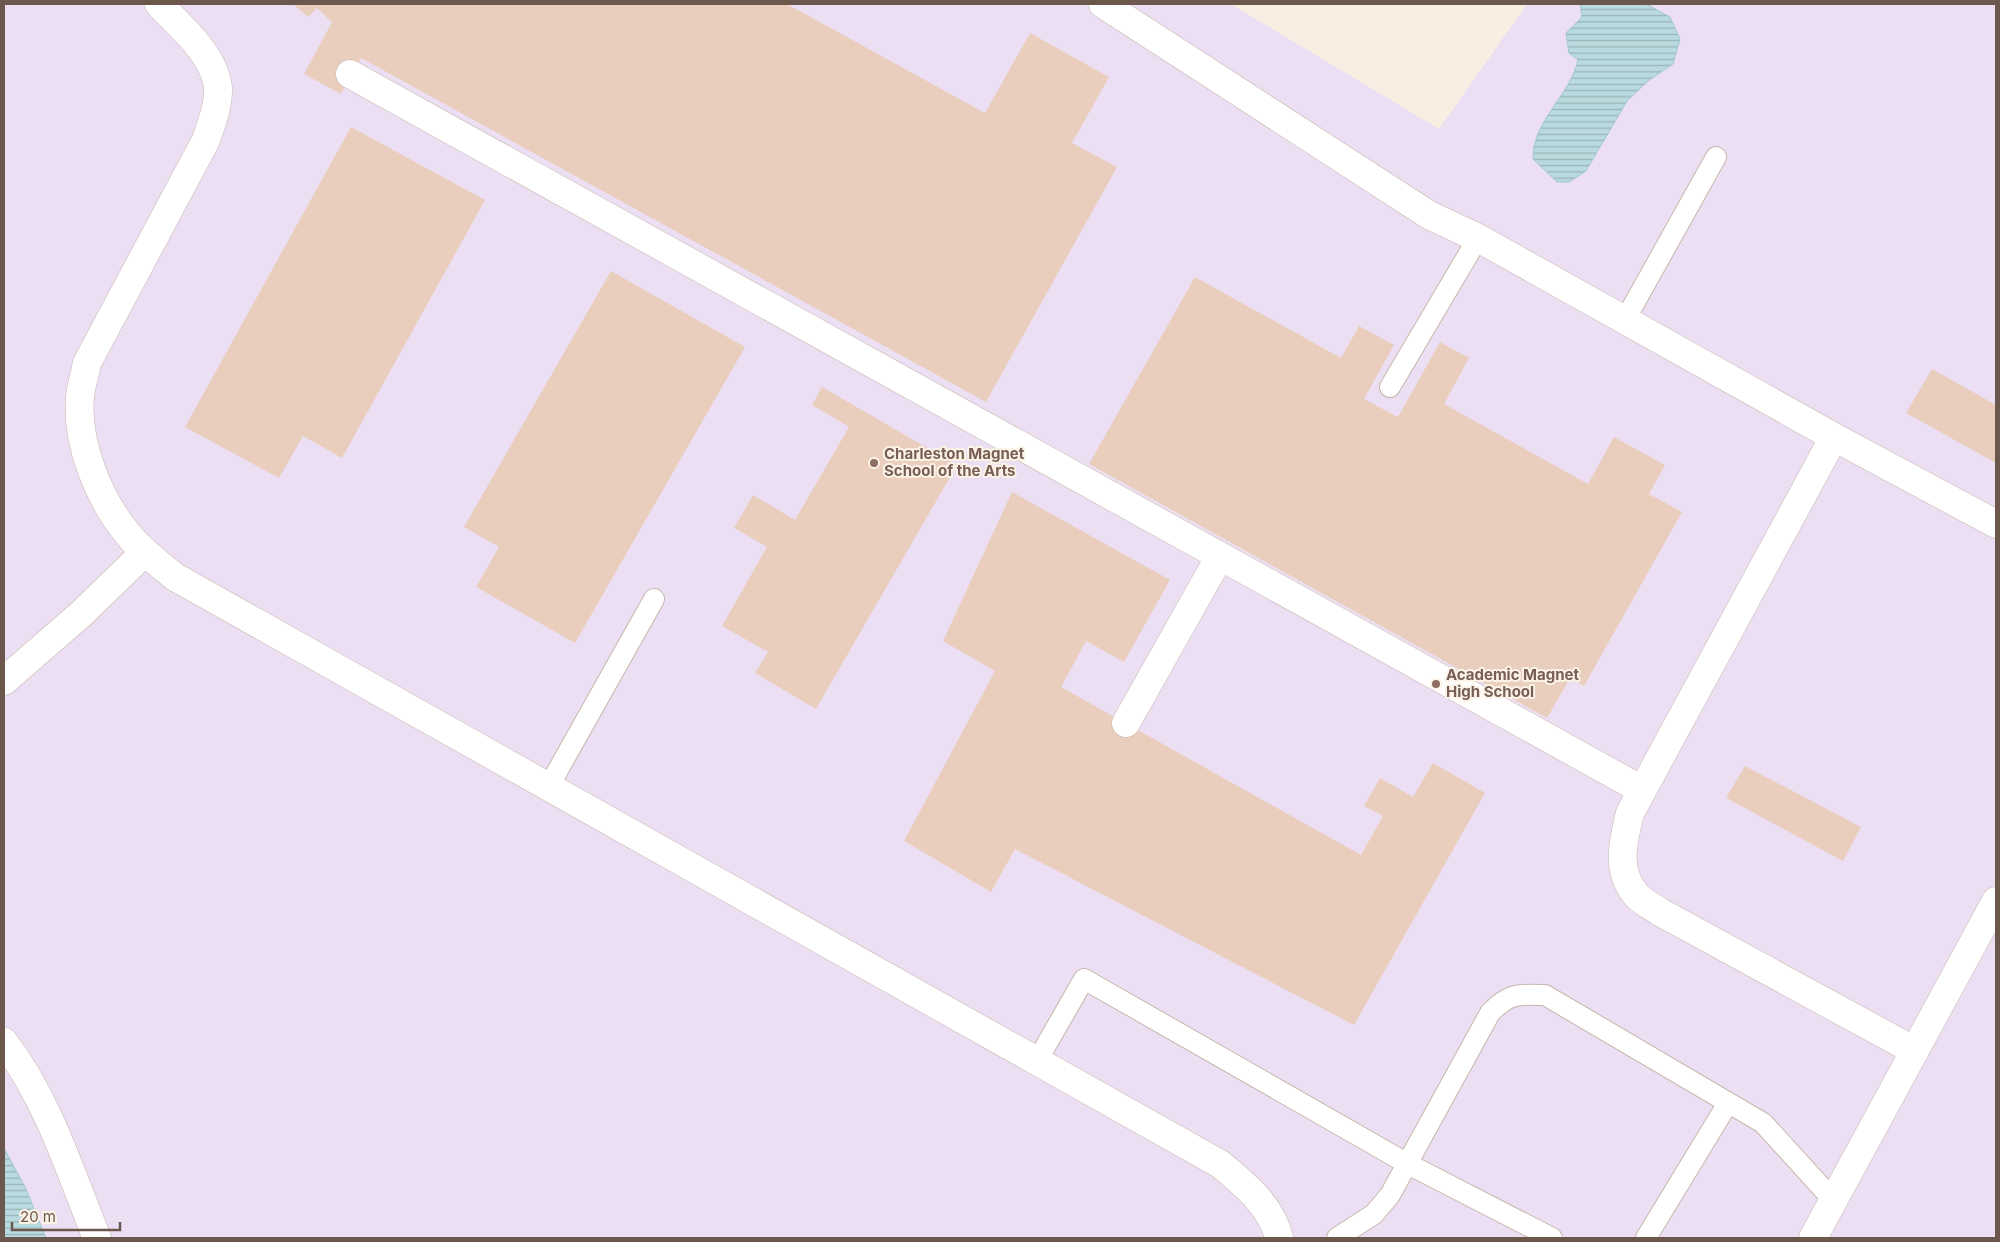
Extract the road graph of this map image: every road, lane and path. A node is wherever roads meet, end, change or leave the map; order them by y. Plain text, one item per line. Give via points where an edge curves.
1 (159, 4) edge
2 (1103, 4) edge
3 (350, 74) dead end
4 (1716, 157) dead end
5 (1478, 238) junction
6 (1625, 320) junction
7 (1390, 387) dead end
8 (1834, 437) junction
9 (1996, 524) edge
10 (145, 552) junction
11 (1220, 556) junction
12 (654, 599) dead end
13 (4, 681) edge
14 (1126, 723) dead end
15 (549, 786) junction
16 (1642, 790) junction
17 (1996, 901) edge
18 (4, 1042) edge
19 (1915, 1051) junction
20 (1037, 1060) junction
21 (1728, 1103) junction
22 (1408, 1164) junction
23 (1834, 1201) junction
24 (97, 1238) edge
25 (1279, 1238) edge
26 (1337, 1238) edge
27 (1552, 1238) edge
28 (1646, 1238) edge
29 (1813, 1238) edge

1 - 10 street via 194,40 208,62 218,87 215,112 206,140 87,363 80,398 84,446 100,491 126,532
2 - 5 street via 1429,215
3 - 11 street
4 - 6 lane
5 - 6 street
5 - 7 lane
6 - 8 street
8 - 9 street
8 - 16 street
10 - 13 street via 81,614
10 - 15 street via 175,577
11 - 14 street
11 - 16 street
12 - 15 lane
15 - 20 street
16 - 19 street via 1630,813 1621,848 1624,874 1637,896 1660,912
17 - 19 street
18 - 24 street via 38,1096
19 - 23 street
20 - 22 lane via 1084,979
20 - 25 street via 1220,1164 1246,1185 1264,1206
21 - 22 lane via 1545,995 1520,994 1503,999 1490,1013
21 - 23 lane via 1763,1123
21 - 28 lane
22 - 26 lane via 1390,1195 1374,1214
22 - 27 lane
23 - 29 street

